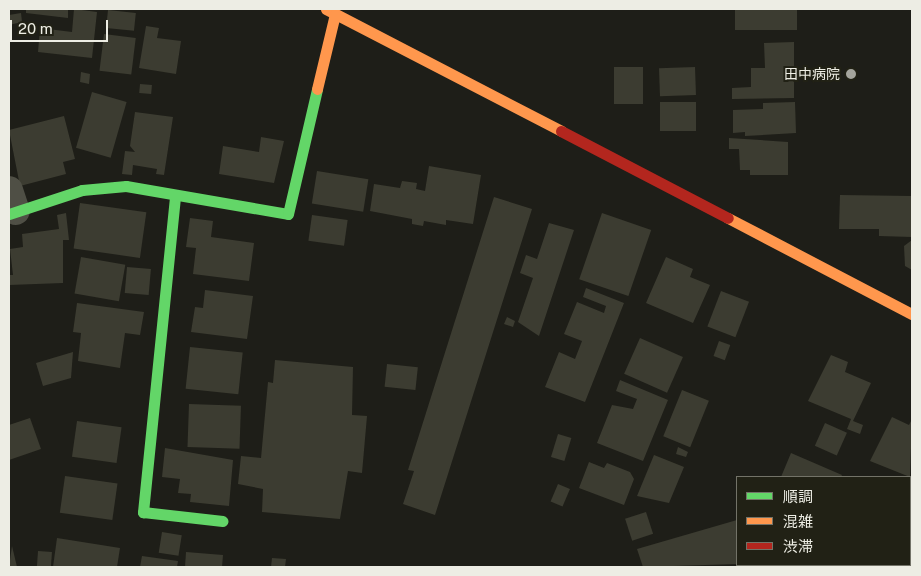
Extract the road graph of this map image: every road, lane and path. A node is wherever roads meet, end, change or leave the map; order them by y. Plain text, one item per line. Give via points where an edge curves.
1 (331, 11) edge
2 (175, 197) junction
3 (11, 205) edge
4 (912, 314) edge
5 (222, 521) dead end

1 - 2 street via 288,214
1 - 4 street
2 - 3 street via 126,186 105,187
2 - 5 street via 143,512

